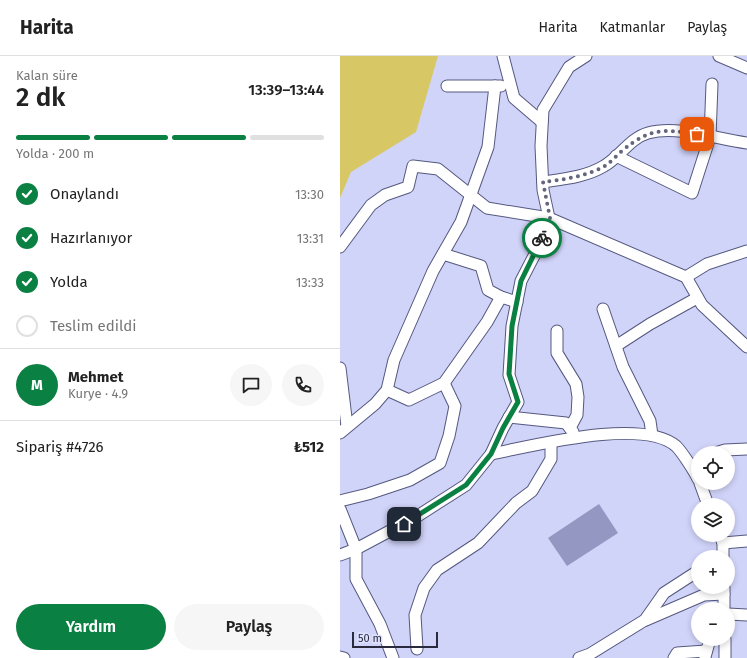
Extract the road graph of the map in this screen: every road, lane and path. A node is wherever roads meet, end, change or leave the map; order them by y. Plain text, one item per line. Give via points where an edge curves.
1 (503, 56) edge
2 (586, 56) edge
3 (719, 56) edge
4 (747, 68) edge
5 (712, 84) dead end
6 (447, 86) dead end
7 (495, 86) junction
8 (510, 86) junction
9 (542, 122) junction
10 (710, 137) junction
11 (747, 143) edge
12 (616, 156) junction
13 (543, 182) junction
14 (471, 194) junction
15 (550, 218) junction
16 (340, 247) edge
17 (747, 251) edge
18 (443, 254) junction
19 (686, 277) junction
20 (501, 297) junction
21 (698, 298) junction
22 (517, 302) junction
23 (603, 309) dead end
24 (557, 332) dead end
25 (616, 346) junction
26 (747, 347) edge
27 (340, 368) edge
28 (444, 383) junction
29 (387, 390) junction
30 (342, 402) edge
31 (509, 417) junction
32 (570, 428) junction
33 (343, 429) edge
34 (652, 435) junction
35 (578, 438) junction
36 (551, 442) junction
37 (747, 449) edge
38 (735, 450) edge
39 (491, 454) junction
40 (691, 459) edge
41 (340, 501) edge
42 (340, 509) edge
43 (735, 540) edge
44 (747, 541) edge
45 (356, 549) junction
46 (340, 555) edge
47 (691, 576) edge
48 (708, 594) edge
49 (735, 614) edge
50 (747, 615) edge
51 (645, 620) junction
52 (724, 646) edge
53 (417, 649) dead end
54 (705, 655) edge
55 (340, 657) edge
56 (344, 658) edge
57 (393, 658) edge
58 (579, 658) edge
59 (674, 658) edge
60 (725, 658) edge

1 - 8 street
2 - 9 street via 569,67 543,110
3 - 4 street
5 - 10 street
6 - 7 street
7 - 8 street
7 - 14 street via 488,147
8 - 9 street via 514,98
9 - 13 street
10 - 11 street
10 - 12 street via 672,130 646,134
10 - 12 street via 692,193
12 - 13 street via 605,166 571,178
13 - 15 street
14 - 15 street via 487,208
14 - 16 street via 438,169 413,166 408,187 385,195 371,205
14 - 18 street via 461,222
15 - 19 street
15 - 22 street via 521,281
17 - 19 street via 707,264
18 - 20 street via 481,266 488,290
18 - 29 street via 394,360
19 - 21 street
20 - 22 street
20 - 28 street via 487,322
21 - 25 street
21 - 26 street via 702,305
22 - 31 street via 512,326 509,374 518,402
23 - 25 street
24 - 32 street via 557,353 576,384 578,397 577,416
25 - 34 street via 650,421
27 - 30 street
28 - 29 street via 409,400
28 - 41 street via 455,406 440,463 410,480
29 - 33 street
30 - 33 street
31 - 32 street via 566,423
31 - 39 street
32 - 35 street
34 - 35 street via 596,434
34 - 40 street via 676,446
35 - 36 street
36 - 39 street
36 - 53 street via 551,459 532,491 516,503 478,544 437,570 424,588 415,615
37 - 38 street
39 - 45 street via 466,485 416,517
42 - 45 street
43 - 44 street
45 - 46 street
45 - 57 street via 356,579 380,624
47 - 51 street via 664,593
48 - 51 street
49 - 50 street
51 - 58 street via 590,654
52 - 60 street
54 - 59 street via 676,653
55 - 56 street

